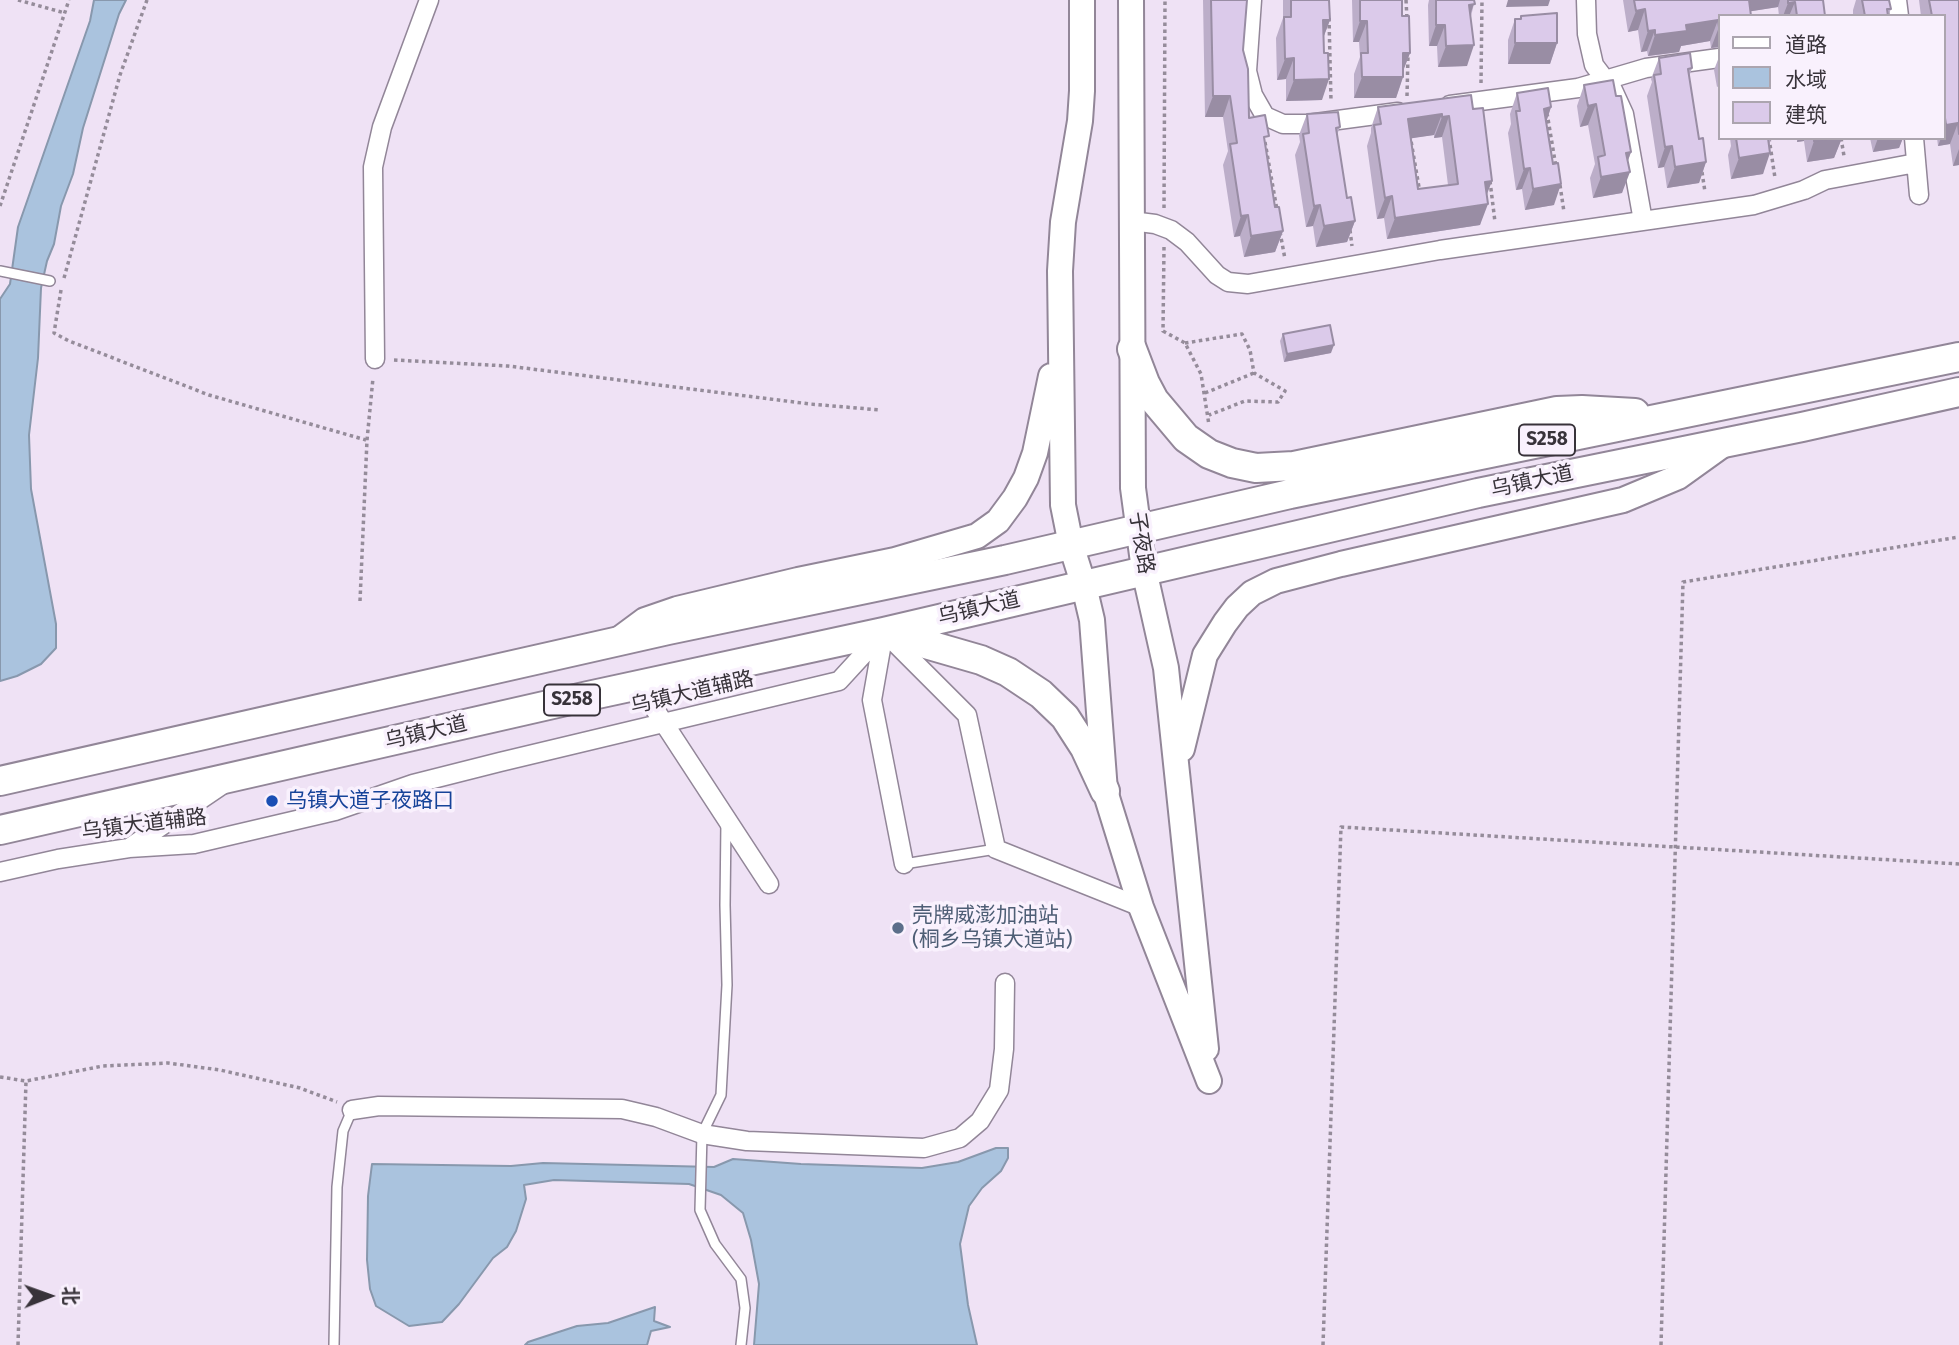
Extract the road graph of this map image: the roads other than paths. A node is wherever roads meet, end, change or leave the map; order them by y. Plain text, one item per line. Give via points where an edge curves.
1 (429, 0) edge
2 (1082, 0) edge
3 (1131, 0) edge
4 (1252, 0) edge
5 (1586, 0) edge
6 (1717, 58) edge
7 (1605, 80) junction
8 (1914, 140) edge
9 (1916, 163) junction
10 (1919, 195) dead end
11 (1132, 221) junction
12 (1643, 221) junction
13 (0, 271) edge
14 (50, 281) dead end
15 (1060, 331) junction
16 (1132, 349) junction
17 (1959, 357) edge
18 (374, 359) road end
19 (1959, 392) edge
20 (1666, 416) junction
21 (1726, 442) junction
22 (1137, 529) junction
23 (1071, 545) junction
24 (1144, 570) junction
25 (1084, 586) junction
26 (884, 632) junction
27 (615, 642) junction
28 (517, 665) junction
29 (639, 685) junction
30 (527, 710) junction
31 (664, 723) junction
32 (1178, 774) junction
33 (236, 775) junction
34 (0, 781) edge
35 (1105, 791) junction
36 (726, 817) junction
37 (0, 830) edge
38 (129, 848) junction
39 (996, 849) junction
40 (904, 864) joint
41 (0, 872) edge
42 (769, 884) dead end
43 (1141, 907) junction
44 (1005, 983) dead end
45 (352, 1110) joint
46 (702, 1134) junction
47 (334, 1345) edge
48 (741, 1345) edge

1 - 18 street via 382,127 373,167
2 - 15 main road via 1082,91 1063,222
3 - 11 main road, 子夜路
4 - 7 street via 1247,71 1253,95 1265,116 1283,124 1544,93
5 - 7 street via 1594,65
6 - 7 street via 1646,68
7 - 12 street via 1625,114
8 - 9 street
9 - 10 street
9 - 12 street via 1825,180 1754,205
11 - 12 street via 1171,230 1217,275 1228,282 1248,284
11 - 16 main road, 子夜路
13 - 14 lane
15 - 23 main road via 1063,505
15 - 27 main road via 1035,453 1026,478 998,521 976,536 895,560 677,609 645,620
16 - 20 main road via 1154,400 1186,438 1209,454 1256,468 1294,466 1557,411
16 - 22 main road, 子夜路
17 - 20 main road, 乌镇大道 / S258
19 - 21 main road, 乌镇大道 / S258
20 - 22 main road, 乌镇大道 / S258
21 - 24 main road, 乌镇大道 / S258
21 - 32 main road via 1678,477 1623,500 1341,564 1276,581 1252,593 1205,654
22 - 23 main road, 乌镇大道 / S258
22 - 24 main road, 子夜路
23 - 25 main road
23 - 27 main road, 乌镇大道 / S258
24 - 25 main road, 乌镇大道 / S258
24 - 32 main road, 子夜路 via 1166,668
25 - 26 main road, 乌镇大道 / S258
25 - 35 main road via 1096,652
26 - 29 main road, 乌镇大道 / S258
26 - 31 street, 乌镇大道辅路 via 839,681
26 - 35 main road via 981,660 1041,694 1065,717
26 - 39 street via 967,715
26 - 40 street via 872,700
27 - 28 main road, 乌镇大道 / S258
28 - 30 main road
28 - 34 main road, 乌镇大道 / S258
29 - 30 main road, 乌镇大道 / S258
29 - 31 street
30 - 33 main road, 乌镇大道 / S258
31 - 36 street
31 - 38 street, 乌镇大道辅路 via 413,784 335,811 207,841
32 - 43 main road, 子夜路 via 1209,1081
33 - 37 main road, 乌镇大道 / S258
33 - 38 street
35 - 43 main road
36 - 42 street
36 - 46 lane via 727,985 721,1095
38 - 41 street, 乌镇大道辅路
39 - 40 lane
39 - 43 street
44 - 46 street via 999,1090 980,1121 960,1138 924,1148 747,1141
45 - 46 street via 379,1106 622,1109
45 - 47 lane via 343,1131 337,1187
46 - 48 lane via 700,1210 715,1244 741,1279 745,1308

